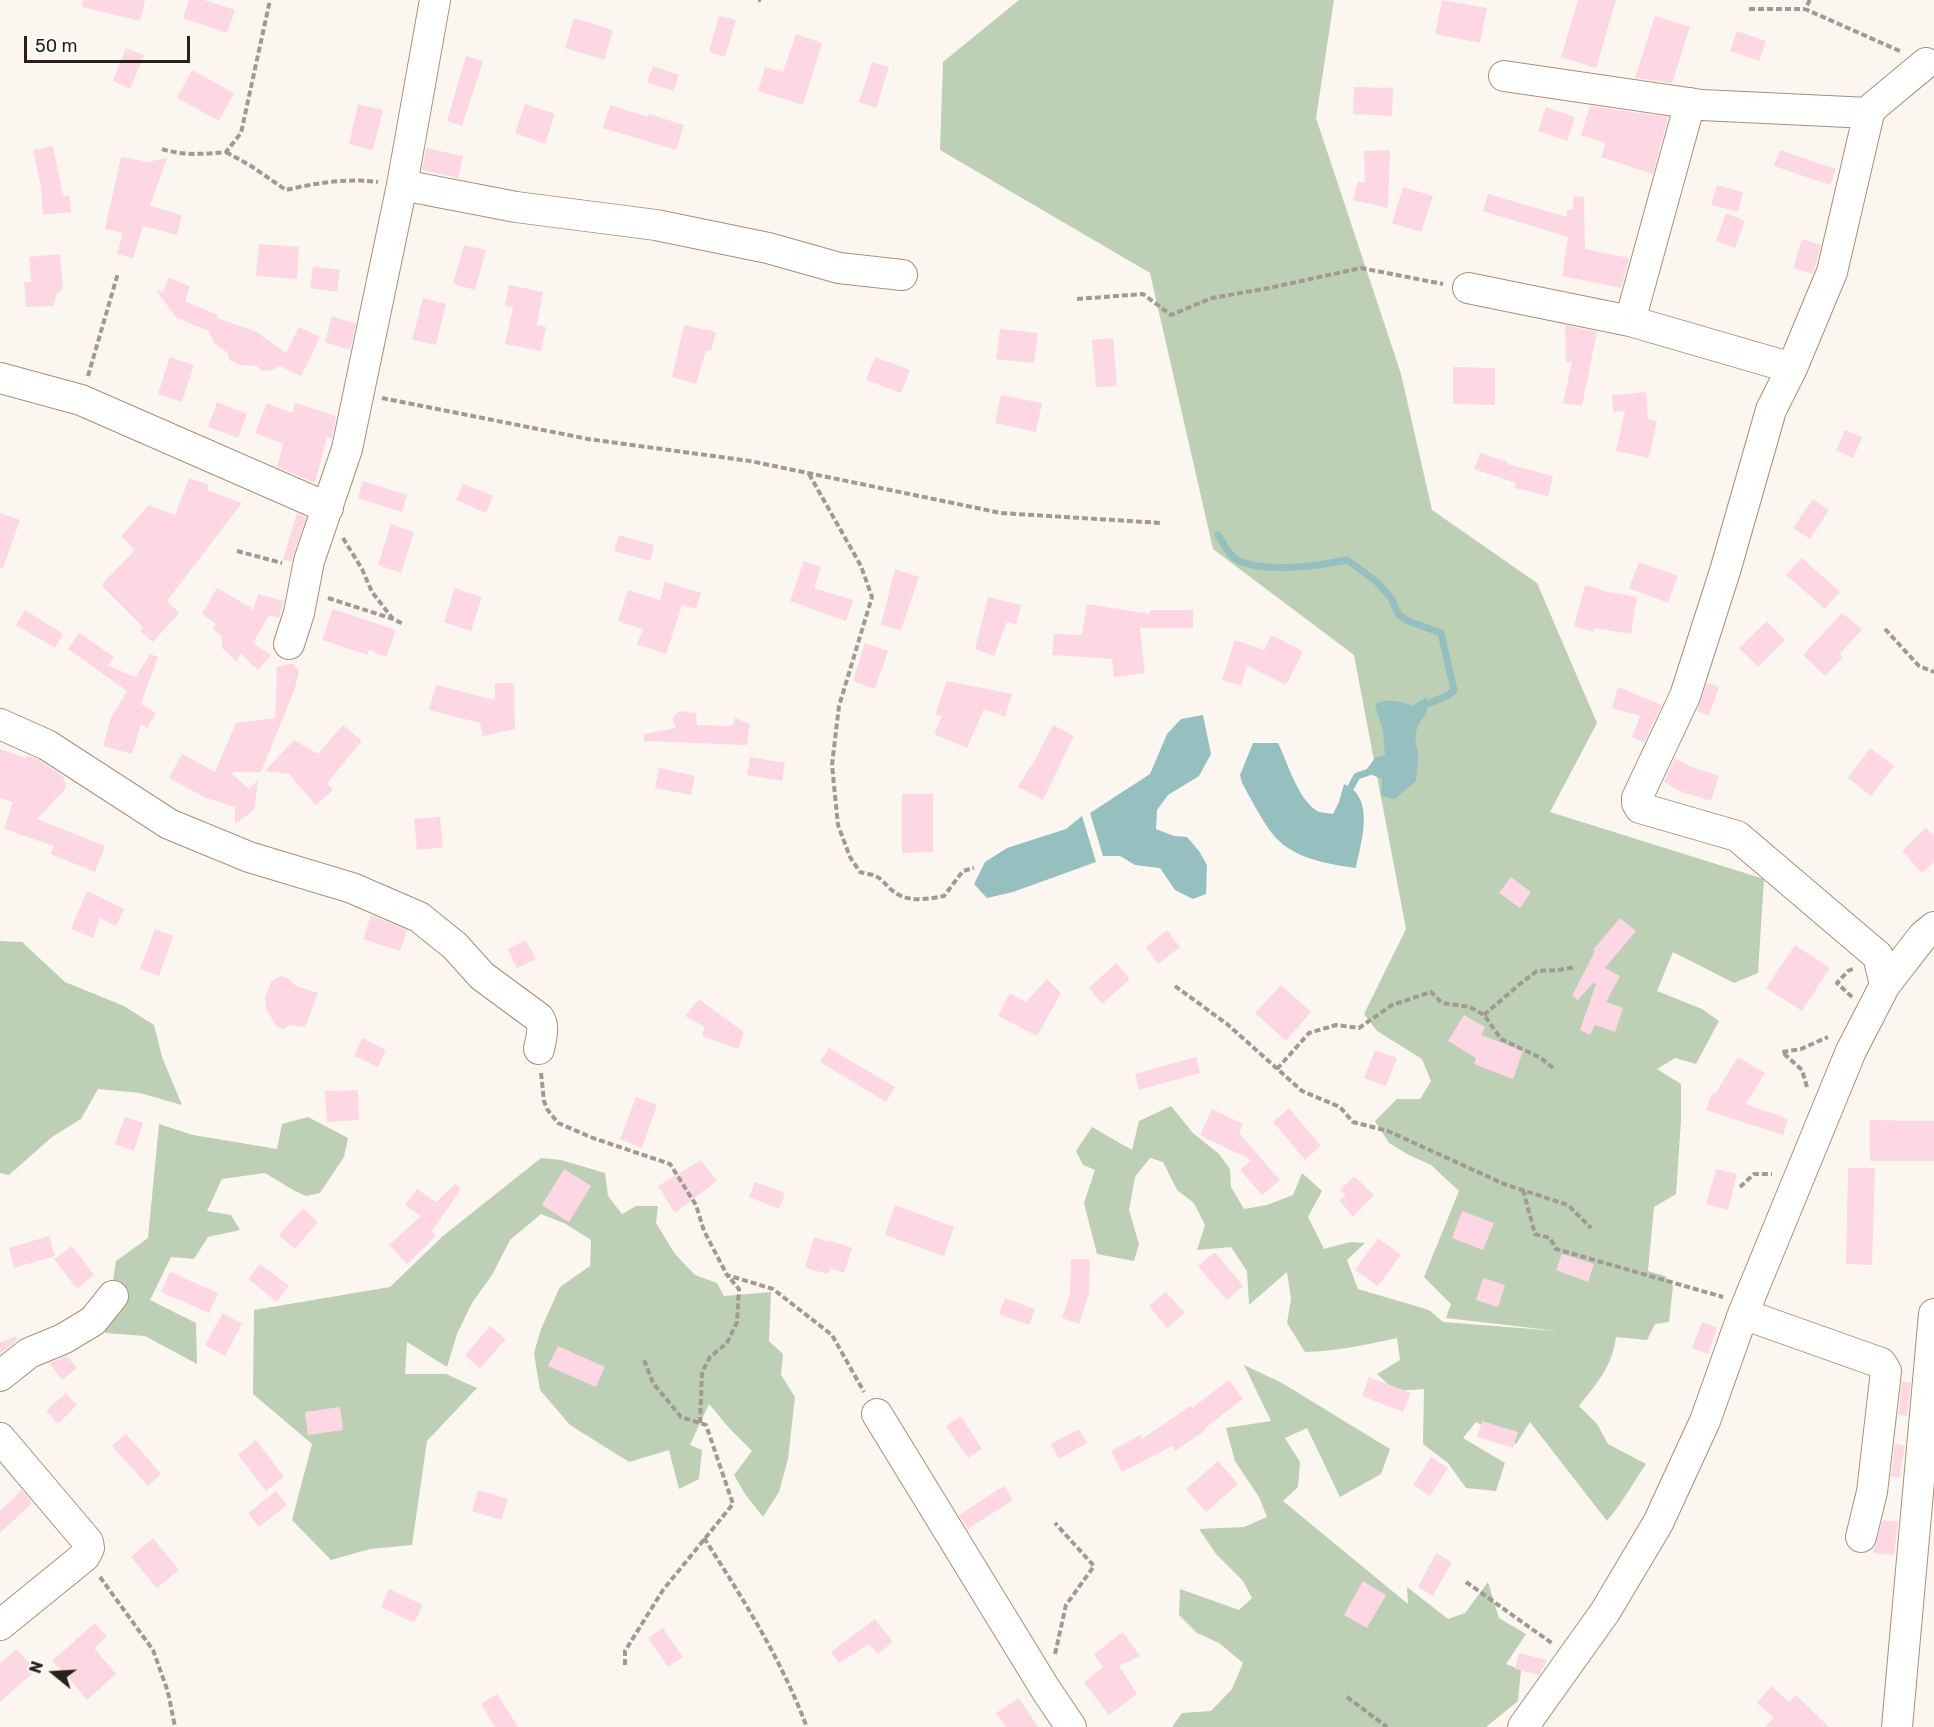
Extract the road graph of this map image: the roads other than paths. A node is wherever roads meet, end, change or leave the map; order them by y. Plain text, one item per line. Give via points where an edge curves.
1 (435, 0) edge
2 (1926, 63) road end
3 (1504, 76) dead end
4 (1690, 104) junction
5 (1869, 113) junction
6 (402, 185) junction
7 (902, 274) dead end
8 (1468, 288) road end
9 (1630, 321) junction
10 (1792, 368) junction
11 (0, 378) edge
12 (327, 512) junction
13 (289, 644) dead end
14 (0, 724) edge
15 (1934, 927) edge
16 (1885, 985) junction
17 (539, 1049) road end
18 (113, 1296) dead end
19 (1745, 1309) junction
20 (1934, 1314) edge
21 (0, 1376) edge
22 (877, 1414) road end
23 (0, 1438) edge
24 (1861, 1537) dead end
25 (0, 1625) edge
26 (1528, 1725) edge
27 (1071, 1727) edge
28 (1897, 1727) edge

1 - 6 street
2 - 5 street
3 - 4 street
4 - 5 street
4 - 9 street
5 - 10 street via 1833,272
6 - 7 street via 516,207 656,225 768,248 839,268
6 - 12 street via 347,449
8 - 9 street
9 - 10 street
10 - 16 street via 1771,410 1685,696 1637,803 1640,808 1737,836 1878,956
11 - 12 street via 81,400
12 - 13 street via 304,580
14 - 17 street via 47,744 169,824 249,857 352,888 419,917 455,946 482,976 539,1018
15 - 16 street
16 - 19 street via 1851,1051
18 - 21 street via 93,1321 29,1353
19 - 24 street via 1884,1367 1872,1492
19 - 26 street via 1705,1421 1658,1523 1605,1612
20 - 28 street
22 - 27 street
23 - 25 street via 89,1548 85,1556

